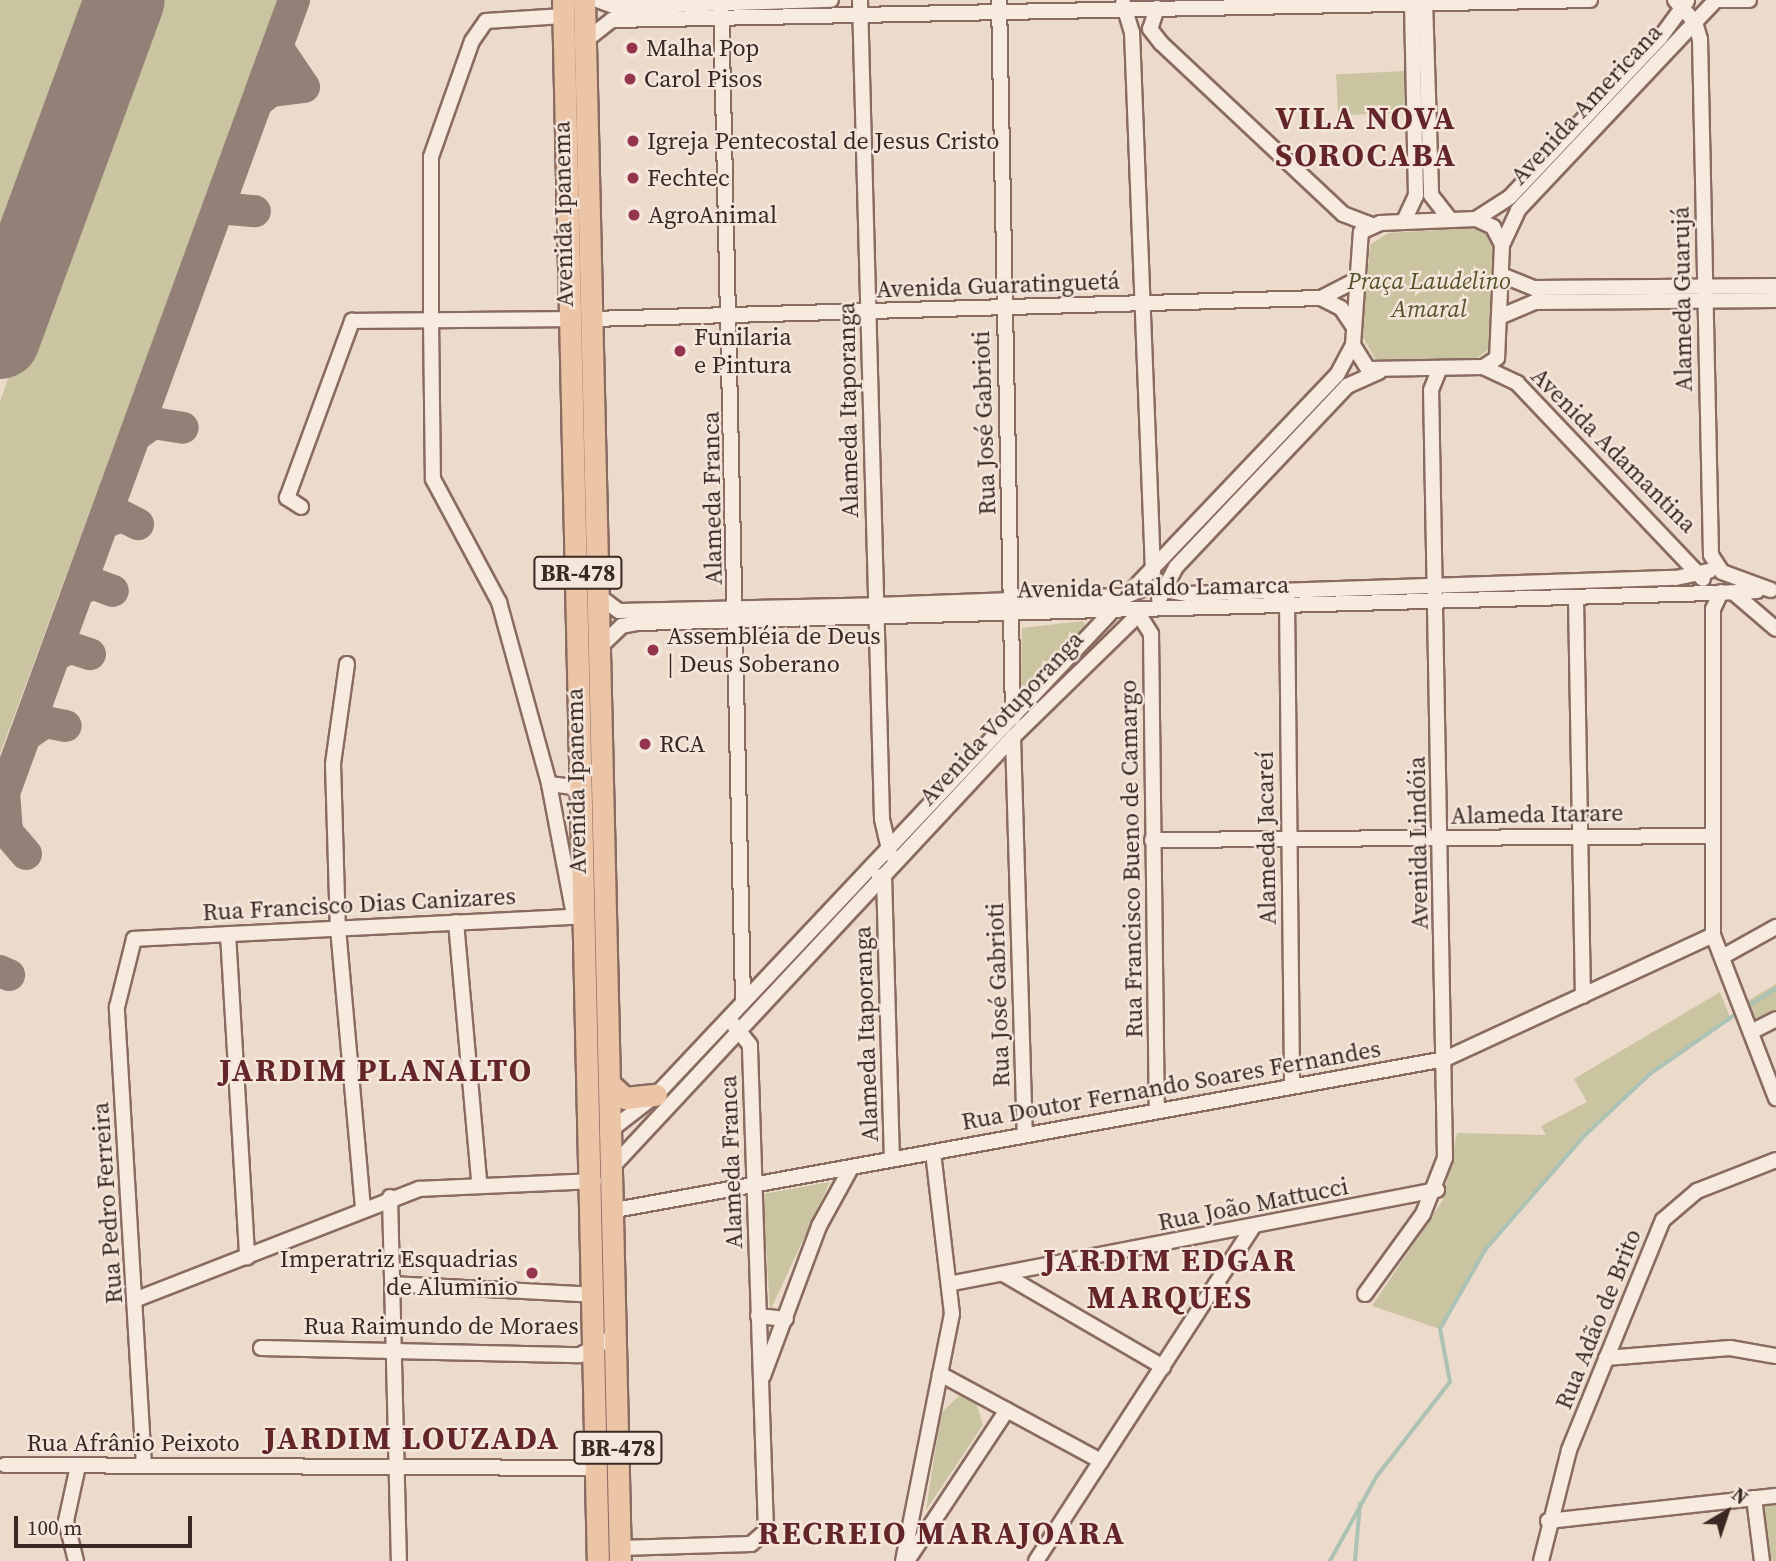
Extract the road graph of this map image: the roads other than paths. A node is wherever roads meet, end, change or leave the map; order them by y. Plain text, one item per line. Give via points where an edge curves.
1 (584, 0) edge
2 (597, 0) edge
3 (831, 0) edge
4 (860, 0) edge
5 (1590, 0) edge
6 (1715, 0) edge
7 (1749, 0) edge
8 (1418, 1) edge
9 (721, 2) edge
10 (1682, 2) edge
11 (1124, 5) edge
12 (1148, 5) edge
13 (1000, 6) edge
14 (563, 8) edge
15 (861, 17) junction
16 (721, 20) junction
17 (1695, 22) junction
18 (585, 41) junction
19 (1161, 43) junction
20 (1133, 47) junction
21 (1667, 51) junction
22 (1700, 62) junction
23 (1449, 218) junction
24 (1476, 219) junction
25 (1404, 221) junction
26 (1372, 225) junction
27 (1502, 245) junction
28 (1504, 276) junction
29 (1355, 281) junction
30 (1776, 286) edge
31 (1704, 294) junction
32 (1321, 298) junction
33 (1776, 300) edge
34 (1142, 302) junction
35 (1002, 308) junction
36 (869, 312) junction
37 (731, 315) junction
38 (1503, 315) junction
39 (582, 319) junction
40 (431, 320) junction
41 (1353, 326) junction
42 (1353, 345) junction
43 (1483, 368) junction
44 (1439, 370) junction
45 (1379, 372) junction
46 (301, 507) dead end
47 (1150, 541) junction
48 (1175, 546) junction
49 (1151, 570) junction
50 (1172, 573) junction
51 (1709, 574) junction
52 (1433, 587) junction
53 (1287, 590) junction
54 (1773, 590) edge
55 (1164, 592) junction
56 (1721, 593) junction
57 (1187, 594) junction
58 (599, 596) junction
59 (1576, 598) junction
60 (1434, 602) junction
61 (1013, 607) junction
62 (1287, 607) junction
63 (1124, 608) junction
64 (876, 611) junction
65 (738, 614) junction
66 (1082, 614) junction
67 (1118, 628) junction
68 (1776, 629) edge
69 (1093, 632) junction
70 (1151, 637) junction
71 (601, 646) junction
72 (347, 664) dead end
73 (1013, 718) junction
74 (1013, 737) junction
75 (991, 760) junction
76 (1014, 772) junction
77 (549, 784) junction
78 (584, 788) junction
79 (882, 819) junction
80 (910, 827) junction
81 (1579, 835) junction
82 (1713, 836) junction
83 (1441, 838) junction
84 (1289, 839) junction
85 (1152, 840) junction
86 (879, 858) junction
87 (888, 870) junction
88 (863, 897) junction
89 (885, 907) junction
90 (580, 916) junction
91 (456, 922) junction
92 (1776, 927) edge
93 (338, 928) junction
94 (228, 934) junction
95 (1714, 937) junction
96 (134, 939) joint
97 (1754, 939) junction
98 (744, 954) junction
99 (1722, 957) junction
100 (771, 971) junction
101 (1583, 996) junction
102 (743, 1002) junction
103 (1776, 1018) edge
104 (723, 1022) junction
105 (741, 1028) junction
106 (1749, 1028) junction
107 (1445, 1059) junction
108 (1292, 1084) junction
109 (613, 1087) junction
110 (656, 1095) junction
111 (1776, 1098) edge
112 (1157, 1108) junction
113 (614, 1128) junction
114 (1026, 1132) junction
115 (593, 1145) junction
116 (933, 1153) junction
117 (892, 1158) junction
118 (1776, 1160) edge
119 (615, 1164) junction
120 (851, 1168) junction
121 (594, 1181) junction
122 (479, 1182) junction
123 (754, 1185) junction
124 (1437, 1190) junction
125 (390, 1197) junction
126 (363, 1208) junction
127 (615, 1210) junction
128 (1253, 1227) junction
129 (247, 1257) junction
130 (1005, 1275) junction
131 (953, 1283) junction
132 (393, 1284) junction
133 (595, 1294) junction
134 (1365, 1294) dead end
135 (136, 1299) junction
136 (758, 1316) junction
137 (786, 1319) junction
138 (617, 1335) junction
139 (596, 1346) junction
140 (261, 1348) dead end
141 (394, 1350) junction
142 (1776, 1356) edge
143 (1606, 1358) junction
144 (1163, 1367) junction
145 (940, 1374) junction
146 (761, 1380) junction
147 (1007, 1410) junction
148 (1101, 1461) junction
149 (5, 1465) dead end
150 (78, 1466) junction
151 (144, 1466) junction
152 (397, 1467) junction
153 (597, 1468) junction
154 (1776, 1496) edge
155 (1754, 1499) junction
156 (1548, 1521) junction
157 (620, 1555) edge
158 (76, 1561) edge
159 (399, 1561) edge
160 (598, 1561) edge
161 (905, 1561) edge
162 (1036, 1561) edge
163 (1541, 1561) edge
164 (1762, 1561) edge

1 - 18 main road, Avenida Ipanema / BR-478
2 - 9 street via 615,7
3 - 9 street
4 - 15 street, Alameda Itaporanga
5 - 8 street
6 - 7 street
6 - 17 street, Avenida Americana
8 - 12 street
8 - 23 street via 1431,195
8 - 25 street via 1416,195
9 - 16 street, Alameda Franca
10 - 17 street
10 - 24 street, Avenida Americana via 1510,197
11 - 12 street
11 - 13 street
11 - 20 street
12 - 19 street via 1150,29
13 - 15 street
13 - 35 street, Rua José Gabrioti
14 - 39 main road, Avenida Ipanema / BR-478
14 - 40 street via 486,20 472,41 431,158
15 - 16 street
15 - 36 street, Alameda Itaporanga
16 - 18 street via 611,20
16 - 37 street, Alameda Franca
17 - 21 street, Avenida Americana
17 - 22 street, Alameda Guarujá
18 - 39 main road, Avenida Ipanema / BR-478
19 - 20 street via 1148,37
19 - 26 street via 1343,214
20 - 34 street
21 - 22 street via 1684,51
21 - 27 street, Avenida Americana via 1518,210
22 - 31 street, Alameda Guarujá
23 - 24 street
23 - 25 street
24 - 27 street via 1493,227
25 - 26 street
26 - 29 street via 1358,241
27 - 28 street
28 - 31 street via 1534,288
28 - 38 street
29 - 32 street, Avenida Guaratinguetá
29 - 41 street
30 - 31 street
31 - 33 street
31 - 38 street via 1535,302
31 - 51 street, Alameda Guarujá
32 - 34 street, Avenida Guaratinguetá
32 - 41 street via 1341,308
34 - 35 street, Avenida Guaratinguetá
34 - 47 street
35 - 36 street, Avenida Guaratinguetá
35 - 61 street, Rua José Gabrioti
36 - 37 street, Avenida Guaratinguetá
36 - 64 street, Alameda Itaporanga
37 - 39 street, Avenida Guaratinguetá
37 - 65 street, Alameda Franca
38 - 43 street via 1501,351
39 - 40 street, Avenida Guaratinguetá
39 - 58 main road, Avenida Ipanema / BR-478
39 - 78 main road, Avenida Ipanema / BR-478
40 - 46 street, Avenida Guaratinguetá via 352,321 288,498
40 - 77 street via 433,479 499,602
41 - 42 street
42 - 45 street via 1361,364
42 - 48 street, Avenida Votuporanga via 1337,376
43 - 44 street
43 - 51 street, Avenida Adamantina via 1517,383
44 - 45 street
44 - 52 street, Avenida Lindóia via 1431,390
45 - 50 street, Avenida Votuporanga via 1347,386
47 - 48 street via 1161,549
47 - 49 street
48 - 49 street, Avenida Votuporanga
49 - 55 street
49 - 63 street, Avenida Votuporanga
50 - 55 street, Avenida Votuporanga
50 - 57 street, Avenida Cataldo Lamarca
51 - 52 street, Avenida Cataldo Lamarca
51 - 54 street, Avenida Cataldo Lamarca
51 - 56 street
51 - 56 street via 1726,582
52 - 53 street, Avenida Cataldo Lamarca
52 - 60 street, Avenida Lindóia
53 - 57 street, Avenida Cataldo Lamarca
53 - 62 street, Alameda Jacareí
54 - 56 street, Avenida Cataldo Lamarca
55 - 57 street, Avenida Cataldo Lamarca
55 - 63 street, Avenida Votuporanga
55 - 63 street, Avenida Cataldo Lamarca via 1147,587
56 - 59 street, Avenida Cataldo Lamarca
56 - 68 street
56 - 82 street via 1713,609
58 - 65 street, Avenida Cataldo Lamarca via 619,611
58 - 71 main road, Avenida Ipanema / BR-478
59 - 60 street, Avenida Cataldo Lamarca
59 - 81 street
60 - 62 street, Avenida Cataldo Lamarca
60 - 83 street, Avenida Lindóia
61 - 63 street, Avenida Cataldo Lamarca
61 - 64 street, Avenida Cataldo Lamarca
61 - 66 street, Avenida Cataldo Lamarca
61 - 73 street, Rua José Gabrioti
62 - 63 street, Avenida Cataldo Lamarca
62 - 84 street, Alameda Jacareí
63 - 66 street, Avenida Cataldo Lamarca
63 - 67 street, Avenida Votuporanga
63 - 69 street, Avenida Votuporanga
63 - 70 street, Rua Francisco Bueno de Camargo
64 - 65 street, Avenida Cataldo Lamarca
64 - 79 street, Alameda Itaporanga
65 - 71 street, Avenida Cataldo Lamarca via 622,626
65 - 98 street, Alameda Franca
66 - 69 street via 1092,618
67 - 70 street via 1133,623
67 - 74 street, Avenida Votuporanga
69 - 73 street, Avenida Votuporanga
70 - 85 street, Rua Francisco Bueno de Camargo
71 - 109 main road, Avenida Ipanema / BR-478
72 - 93 street via 333,764
73 - 80 street, Avenida Votuporanga
74 - 75 street, Avenida Votuporanga
74 - 76 street, Rua José Gabrioti
75 - 76 street via 1003,759
75 - 87 street, Avenida Votuporanga
76 - 114 street, Rua José Gabrioti
77 - 78 street
77 - 90 street
78 - 90 main road, Avenida Ipanema / BR-478
79 - 80 street
79 - 86 street, Alameda Itaporanga
80 - 86 street, Avenida Votuporanga
81 - 82 street, Alameda Itarare
81 - 83 street, Alameda Itarare
81 - 101 street
82 - 95 street
83 - 84 street, Alameda Itarare
83 - 107 street, Avenida Lindóia
84 - 85 street, Alameda Itarare
84 - 108 street, Alameda Jacareí
85 - 112 street, Rua Francisco Bueno de Camargo
86 - 87 street
86 - 87 street via 876,876
86 - 100 street, Avenida Votuporanga
87 - 88 street, Avenida Votuporanga
87 - 89 street, Alameda Itaporanga
88 - 89 street, Alameda Itaporanga
88 - 105 street, Avenida Votuporanga
89 - 117 street, Alameda Itaporanga
90 - 91 street, Rua Francisco Dias Canizares
90 - 115 main road, Avenida Ipanema / BR-478
91 - 93 street, Rua Francisco Dias Canizares
91 - 122 street
92 - 97 street
93 - 94 street, Rua Francisco Dias Canizares
93 - 126 street
94 - 96 street, Rua Francisco Dias Canizares
94 - 129 street
95 - 97 street
95 - 99 street
95 - 101 street, Rua Doutor Fernando Soares Fernandes
96 - 135 street, Rua Pedro Ferreira via 117,1007
97 - 99 street
98 - 100 street via 759,972
98 - 102 street, Alameda Franca
99 - 106 street
100 - 102 street, Avenida Votuporanga
101 - 107 street, Rua Doutor Fernando Soares Fernandes
102 - 104 street, Avenida Votuporanga
103 - 106 street
104 - 105 street
104 - 110 street, Avenida Votuporanga
105 - 119 street, Avenida Votuporanga
105 - 123 street, Alameda Franca via 750,1045
106 - 111 street
107 - 108 street, Rua Doutor Fernando Soares Fernandes
107 - 124 street, Avenida Lindóia via 1445,1158
108 - 112 street, Rua Doutor Fernando Soares Fernandes
109 - 110 main road via 625,1098
109 - 113 main road, Avenida Ipanema / BR-478
110 - 113 street, Avenida Votuporanga
112 - 114 street, Rua Doutor Fernando Soares Fernandes
113 - 115 street, Avenida Votuporanga
113 - 119 main road, Avenida Ipanema / BR-478
114 - 116 street, Rua Doutor Fernando Soares Fernandes
115 - 121 main road, Avenida Ipanema / BR-478
116 - 117 street, Rua Doutor Fernando Soares Fernandes
116 - 131 street
117 - 120 street, Rua Doutor Fernando Soares Fernandes
118 - 143 street, Rua Adão de Brito via 1677,1202 1663,1220
119 - 127 main road, Avenida Ipanema / BR-478
120 - 123 street, Rua Doutor Fernando Soares Fernandes
120 - 137 street, Alameda Franca via 819,1226
121 - 122 street
121 - 133 main road, Avenida Ipanema / BR-478
122 - 125 street
123 - 127 street, Rua Doutor Fernando Soares Fernandes
123 - 136 street, Alameda Franca
124 - 128 street, Rua João Mattucci
124 - 134 street, Avenida Lindóia
125 - 126 street
125 - 132 street
126 - 129 street
127 - 138 main road, Avenida Ipanema / BR-478
128 - 130 street, Rua João Mattucci
128 - 144 street
129 - 135 street
130 - 131 street, Rua João Mattucci
130 - 144 street
131 - 145 street
132 - 133 street
132 - 141 street
133 - 139 main road, Avenida Ipanema / BR-478
135 - 151 street, Rua Pedro Ferreira
136 - 137 street
136 - 146 street, Alameda Franca
137 - 146 street, Alameda Franca
138 - 139 street, Rua Raimundo de Moraes
138 - 157 main road, Avenida Ipanema / BR-478
139 - 141 street, Rua Raimundo de Moraes via 580,1354
139 - 153 main road, Avenida Ipanema / BR-478
140 - 141 street, Rua Raimundo de Moraes
141 - 152 street
142 - 143 street via 1730,1348
143 - 156 street, Rua Adão de Brito
144 - 148 street
145 - 147 street
145 - 161 street
146 - 157 street, Alameda Franca via 766,1531 760,1540
147 - 148 street
147 - 161 street
148 - 162 street
149 - 150 street, Rua Afrânio Peixoto
150 - 151 street, Rua Afrânio Peixoto
150 - 158 street via 66,1521
151 - 152 street, Rua Afrânio Peixoto
152 - 153 street, Rua Afrânio Peixoto
152 - 159 street
153 - 160 main road, Avenida Ipanema / BR-478
154 - 155 street
155 - 156 street
155 - 164 street
156 - 163 street, Rua Adão de Brito

